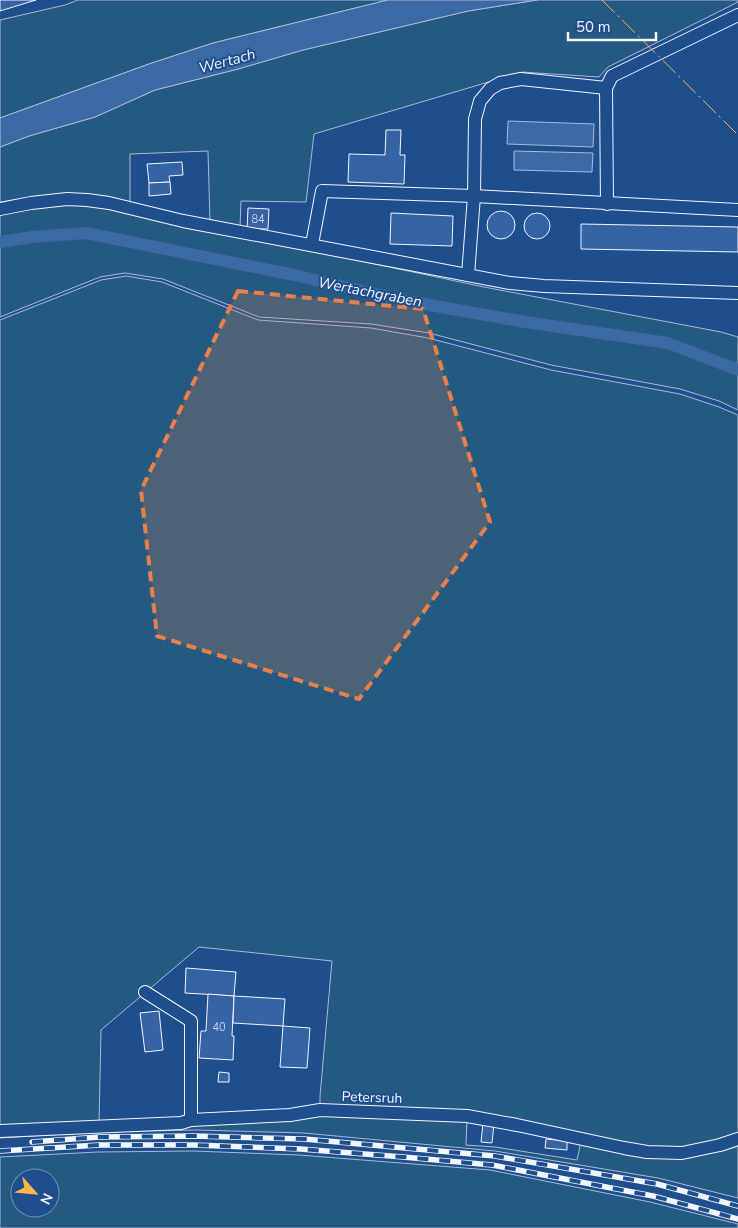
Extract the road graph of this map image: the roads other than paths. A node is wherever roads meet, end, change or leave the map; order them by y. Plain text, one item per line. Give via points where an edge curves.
1 (738, 15) edge
2 (606, 88) junction
3 (474, 196) junction
4 (607, 204) junction
5 (0, 209) edge
6 (738, 210) edge
7 (312, 244) junction
8 (468, 276) junction
9 (738, 293) edge
10 (145, 992) dead end
11 (191, 1120) junction
12 (0, 1131) edge
13 (738, 1139) edge

1 - 2 lane via 612,76
2 - 3 lane via 521,79 500,83 490,89 480,101 476,119
2 - 4 lane
3 - 4 lane
3 - 7 lane via 322,191
3 - 8 lane
4 - 6 lane
5 - 7 lane via 31,203 87,200
7 - 8 lane
8 - 9 lane via 544,286
10 - 11 lane via 191,1021
11 - 12 lane, Petersruh
11 - 13 lane, Petersruh via 290,1115 320,1110 449,1115 517,1124 647,1152 682,1153

